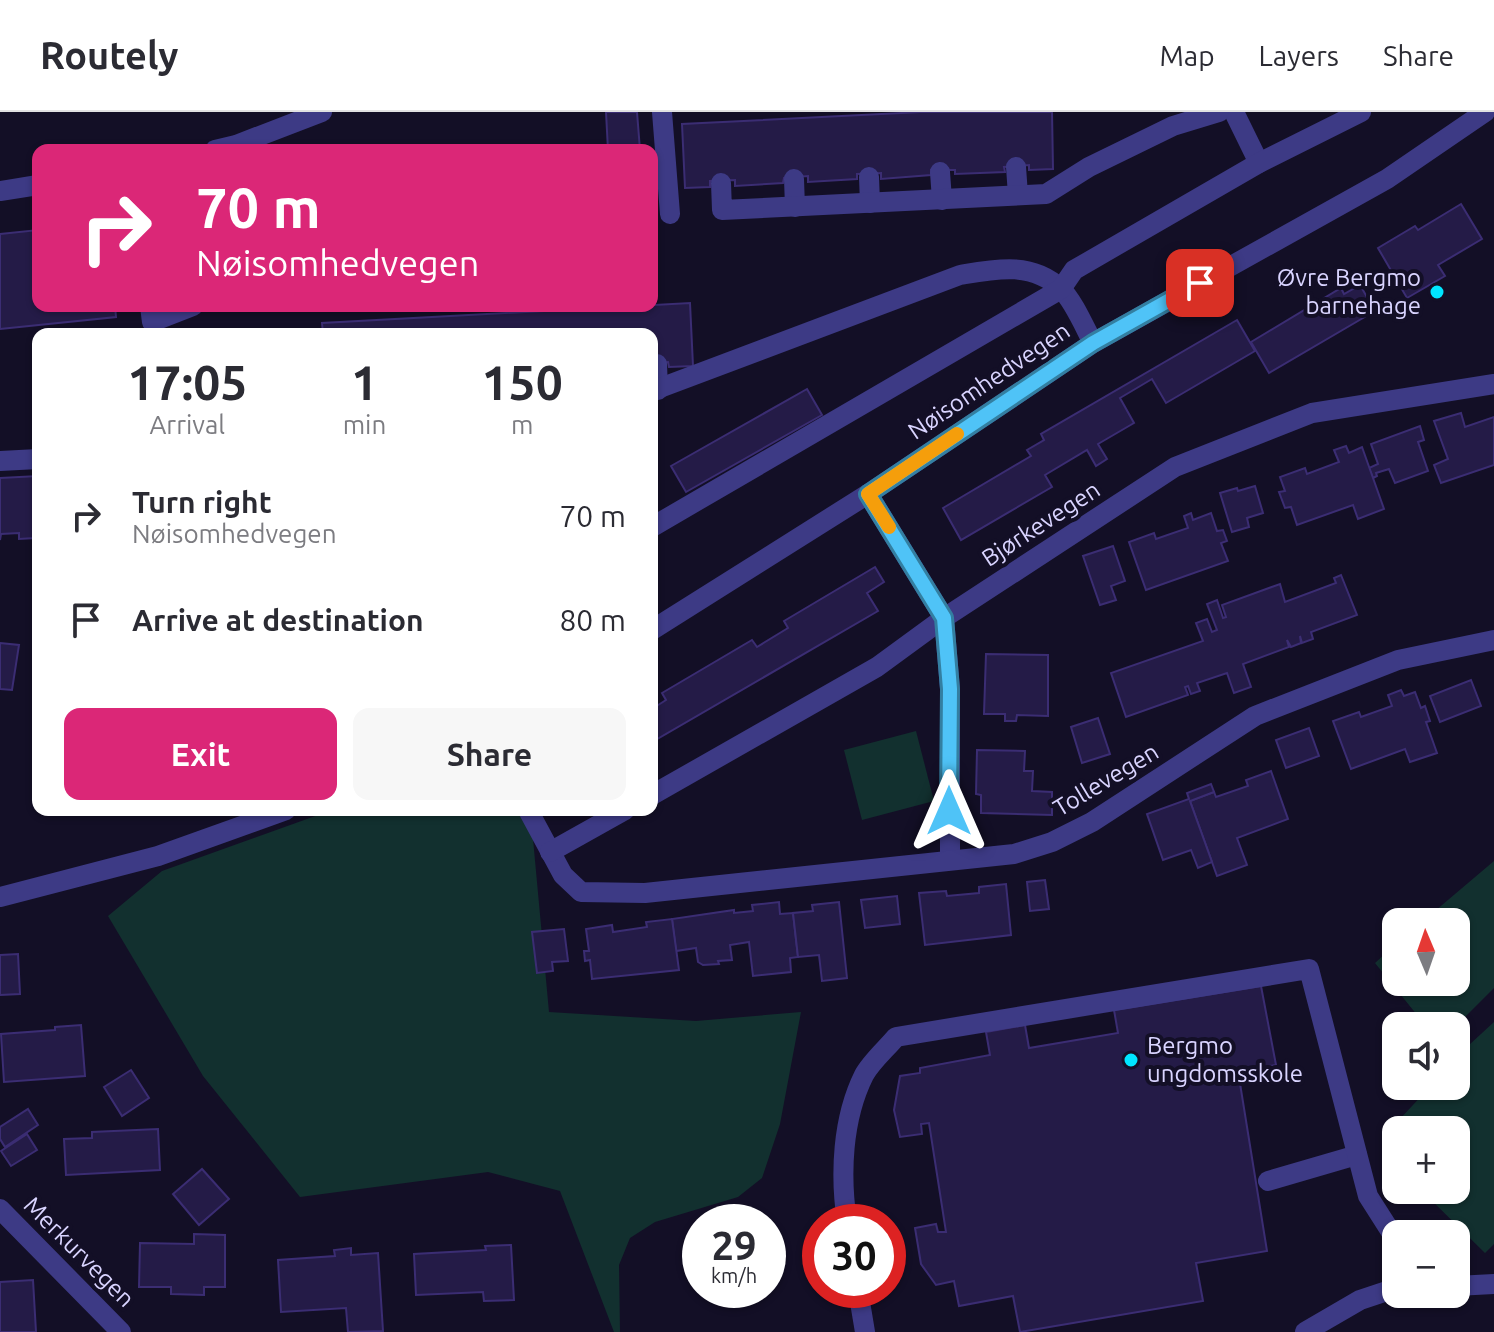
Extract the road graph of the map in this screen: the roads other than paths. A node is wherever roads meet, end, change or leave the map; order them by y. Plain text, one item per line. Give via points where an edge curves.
1 (322, 112) edge
2 (662, 112) edge
3 (1219, 112) edge
4 (1234, 112) edge
5 (1361, 112) edge
6 (1484, 112) edge
7 (239, 144) edge
8 (1259, 163) junction
9 (1016, 167) dead end
10 (940, 172) dead end
11 (869, 177) dead end
12 (794, 179) dead end
13 (721, 183) dead end
14 (32, 186) edge
15 (0, 191) edge
16 (1018, 195) junction
17 (942, 200) junction
18 (870, 203) junction
19 (795, 207) junction
20 (670, 214) dead end
21 (1061, 289) junction
22 (151, 312) edge
23 (178, 312) edge
24 (1093, 343) junction
25 (1494, 384) edge
26 (658, 390) edge
27 (32, 459) edge
28 (0, 461) edge
29 (868, 494) junction
30 (658, 524) edge
31 (944, 618) junction
32 (658, 626) edge
33 (1494, 640) edge
34 (658, 792) edge
35 (269, 816) edge
36 (531, 816) edge
37 (614, 816) edge
38 (550, 852) junction
39 (950, 859) junction
40 (0, 897) edge
41 (1357, 1155) junction
42 (1268, 1181) dead end
43 (844, 1204) edge
44 (3, 1217) edge
45 (1383, 1220) edge
46 (1494, 1284) edge
47 (1470, 1285) edge
48 (1382, 1293) edge
49 (861, 1308) edge
50 (121, 1332) edge
51 (865, 1332) edge
52 (1305, 1332) edge

1 - 7 street
2 - 20 street
3 - 16 street via 1173,126 1046,194
4 - 8 street
5 - 8 street
6 - 24 street, Nøisomhedvegen via 1387,179
8 - 21 street via 1074,270
9 - 16 street
10 - 17 street
11 - 18 street
12 - 19 street
13 - 19 street via 722,210
14 - 15 street
16 - 17 street
17 - 18 street
18 - 19 street
21 - 24 street
21 - 26 street via 1031,271 1001,267 960,275
21 - 30 street
22 - 23 street via 152,322
24 - 29 street, Nøisomhedvegen
25 - 31 street, Bjørkevegen via 1312,413 1175,467
27 - 28 street
29 - 31 street
29 - 32 street, Nøisomhedvegen
31 - 34 street, Bjørkevegen via 877,667
31 - 39 street via 950,689
33 - 39 street, Tollevegen via 1398,660 1255,716 1092,822 1052,842 1014,854
35 - 40 street via 158,856
36 - 38 street, Tollevegen
37 - 38 street
38 - 39 street, Tollevegen via 581,892 645,893
41 - 42 street
41 - 43 street via 1309,969 896,1037 865,1074 847,1122
41 - 45 street via 1368,1196
44 - 50 street, Merkurvegen
46 - 47 street
48 - 52 street
49 - 51 street

